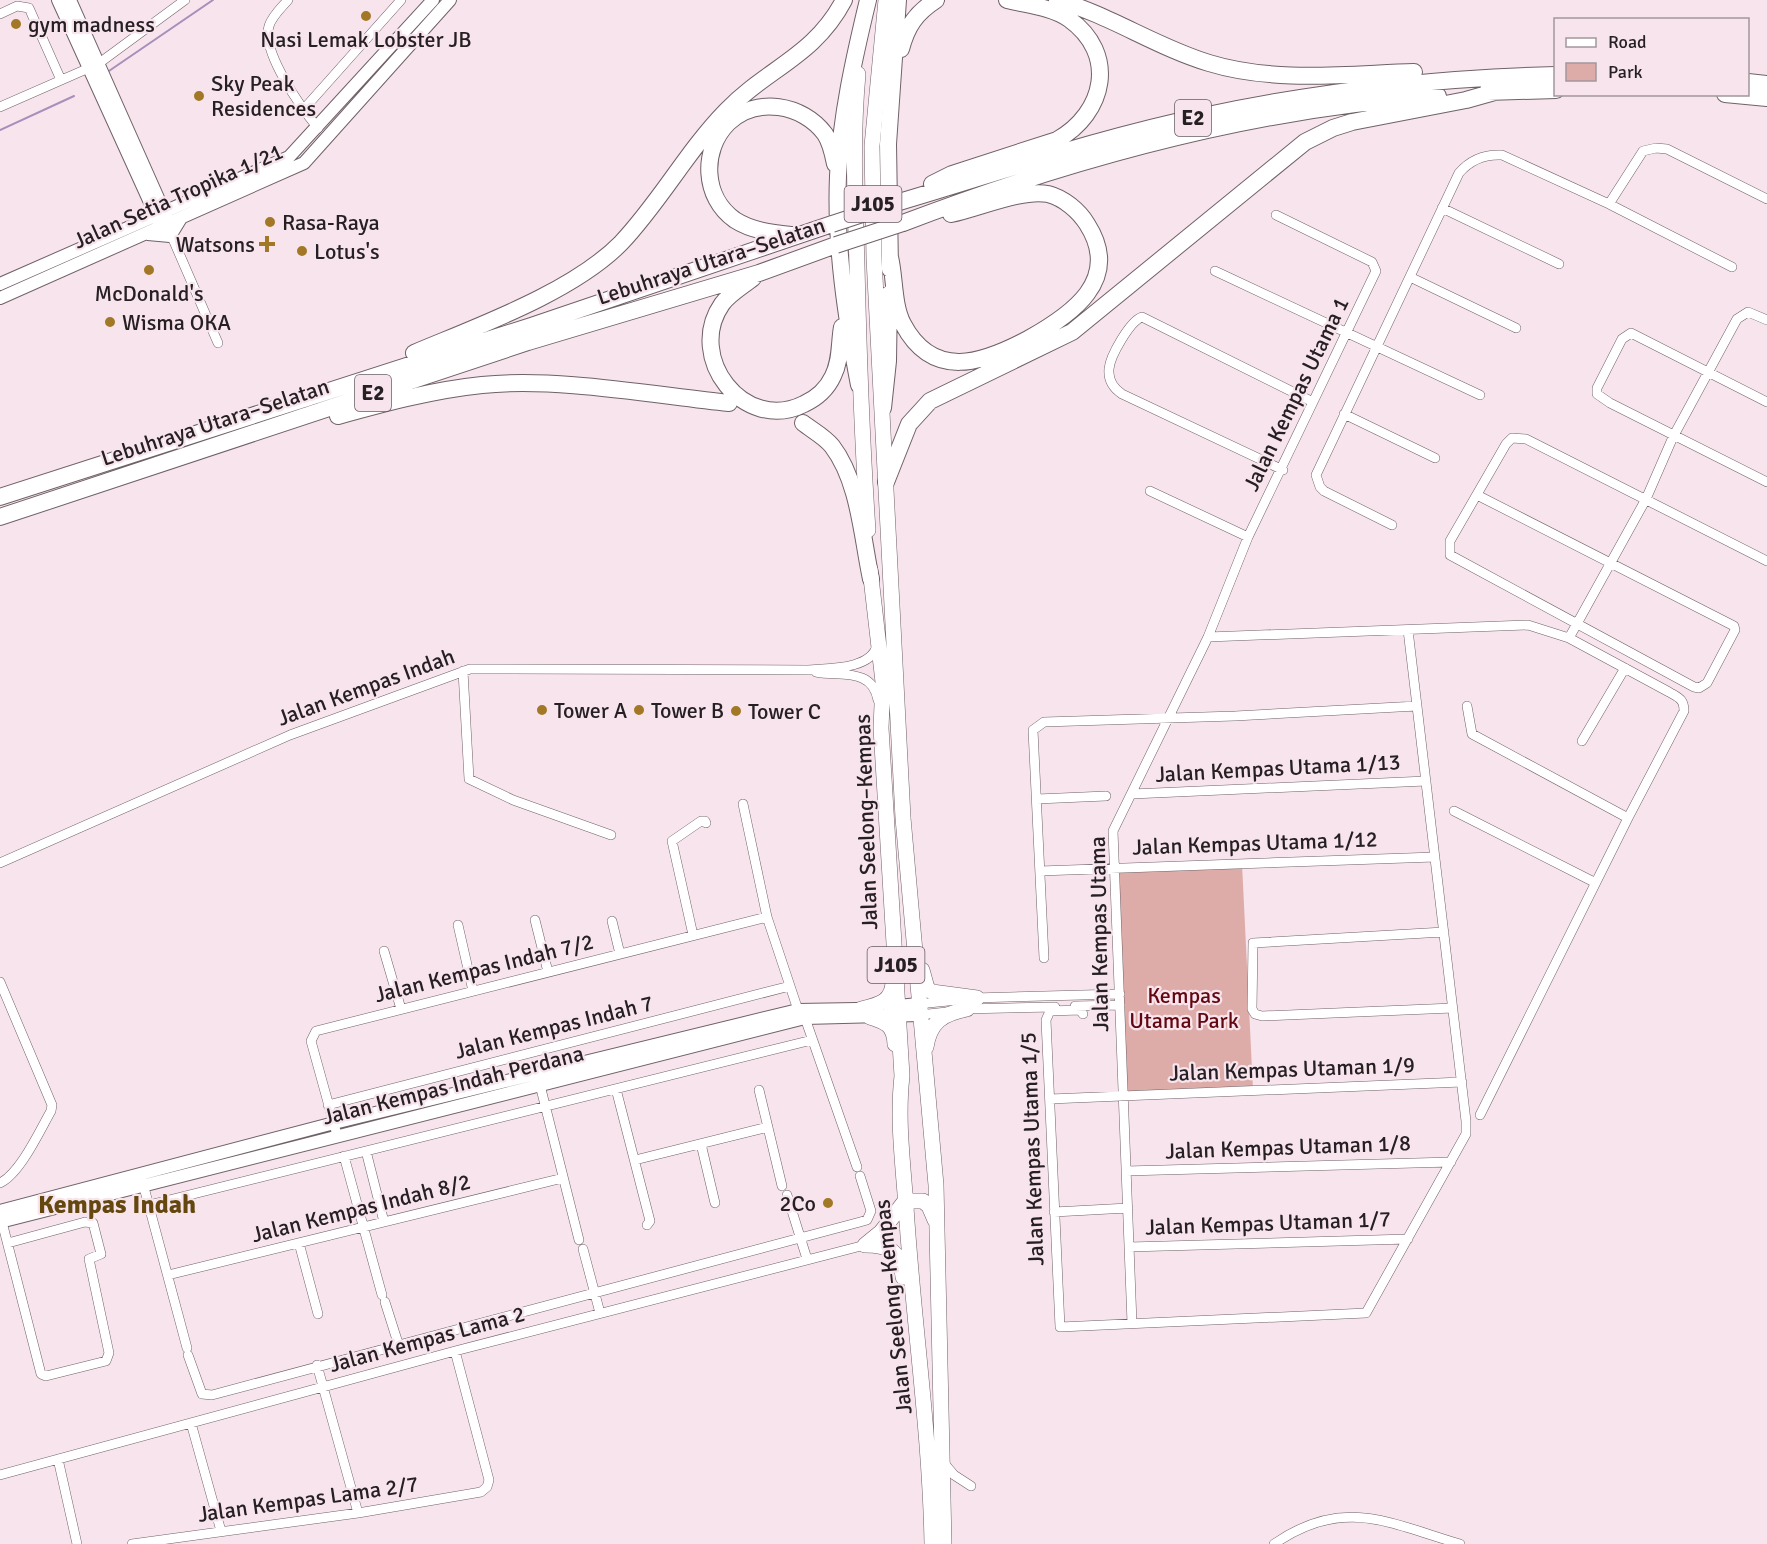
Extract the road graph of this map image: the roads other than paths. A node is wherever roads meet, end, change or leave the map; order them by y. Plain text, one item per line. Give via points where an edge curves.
1 (58, 0) edge
2 (70, 0) edge
3 (185, 0) edge
4 (288, 0) edge
5 (401, 0) edge
6 (433, 0) edge
7 (450, 0) edge
8 (844, 0) edge
9 (868, 0) edge
10 (886, 0) edge
11 (898, 0) edge
12 (936, 0) edge
13 (1007, 0) edge
14 (1057, 0) edge
15 (0, 14) edge
16 (93, 66) junction
17 (1554, 75) edge
18 (61, 80) junction
19 (1749, 82) edge
20 (1498, 84) junction
21 (1767, 84) edge
22 (1554, 90) edge
23 (1746, 96) edge
24 (1767, 98) edge
25 (0, 107) edge
26 (303, 110) junction
27 (318, 128) junction
28 (888, 144) junction
29 (838, 177) junction
30 (152, 195) junction
31 (1767, 199) edge
32 (897, 202) junction
33 (1609, 204) junction
34 (1442, 208) junction
35 (180, 211) junction
36 (1276, 215) dead end
37 (164, 222) junction
38 (903, 222) junction
39 (137, 223) junction
40 (797, 236) junction
41 (890, 257) junction
42 (1559, 264) dead end
43 (1732, 267) dead end
44 (1215, 271) dead end
45 (759, 273) junction
46 (1410, 277) junction
47 (0, 284) edge
48 (0, 298) edge
49 (845, 311) junction
50 (1767, 320) edge
51 (1516, 328) dead end
52 (1346, 333) junction
53 (218, 343) dead end
54 (1375, 346) junction
55 (1709, 373) junction
56 (346, 385) junction
57 (859, 385) junction
58 (1480, 395) dead end
59 (1313, 402) junction
60 (1767, 402) edge
61 (729, 403) dead end
62 (883, 408) junction
63 (1344, 414) junction
64 (803, 423) dead end
65 (1673, 437) junction
66 (218, 445) junction
67 (1435, 458) dead end
68 (1283, 470) junction
69 (886, 482) junction
70 (1767, 482) edge
71 (1150, 491) dead end
72 (1477, 495) junction
73 (0, 497) edge
74 (1646, 498) junction
75 (0, 518) edge
76 (1392, 525) dead end
77 (1248, 537) junction
78 (1767, 561) edge
79 (1611, 562) junction
80 (871, 579) junction
81 (1578, 623) junction
82 (1407, 630) junction
83 (879, 632) junction
84 (1208, 638) junction
85 (1569, 638) junction
86 (1624, 668) junction
87 (808, 670) junction
88 (463, 671) junction
89 (1417, 706) junction
90 (1467, 706) dead end
91 (1168, 718) junction
92 (881, 728) junction
93 (1582, 741) dead end
94 (1426, 781) junction
95 (1132, 794) junction
96 (1106, 796) dead end
97 (1037, 799) junction
98 (742, 804) dead end
99 (1454, 811) dead end
100 (903, 818) junction
101 (1628, 818) junction
102 (706, 823) dead end
103 (611, 835) dead end
104 (1435, 856) junction
105 (0, 863) edge
106 (1114, 868) junction
107 (1040, 871) junction
108 (1594, 882) junction
109 (767, 917) junction
110 (535, 920) dead end
111 (612, 921) dead end
112 (892, 922) junction
113 (458, 925) dead end
114 (1444, 932) junction
115 (693, 935) junction
116 (384, 951) dead end
117 (620, 954) junction
118 (1044, 958) dead end
119 (548, 972) junction
120 (0, 982) edge
121 (790, 986) junction
122 (473, 991) junction
123 (1119, 994) junction
124 (972, 1003) junction
125 (1120, 1005) junction
126 (1453, 1008) junction
127 (401, 1009) junction
128 (918, 1010) junction
129 (900, 1012) junction
130 (865, 1013) junction
131 (801, 1014) junction
132 (1083, 1014) dead end
133 (812, 1040) junction
134 (924, 1067) junction
135 (538, 1079) junction
136 (1462, 1082) junction
137 (616, 1089) junction
138 (759, 1090) dead end
139 (1124, 1096) junction
140 (1050, 1099) junction
141 (899, 1104) junction
142 (328, 1105) junction
143 (545, 1106) junction
144 (1480, 1115) dead end
145 (768, 1127) junction
146 (335, 1129) junction
147 (701, 1144) junction
148 (366, 1151) junction
149 (344, 1156) junction
150 (634, 1160) junction
151 (1450, 1161) junction
152 (1126, 1171) junction
153 (0, 1172) edge
154 (142, 1178) junction
155 (563, 1179) junction
156 (2, 1182) edge
157 (782, 1186) dead end
158 (787, 1195) dead end
159 (905, 1201) junction
160 (715, 1203) dead end
161 (149, 1204) junction
162 (1128, 1208) junction
163 (1054, 1212) junction
164 (0, 1218) edge
165 (384, 1222) junction
166 (936, 1222) junction
167 (647, 1226) dead end
168 (363, 1227) junction
169 (800, 1237) junction
170 (1408, 1239) junction
171 (8, 1242) junction
172 (299, 1243) junction
173 (865, 1245) junction
174 (1129, 1247) junction
175 (807, 1259) junction
176 (168, 1275) junction
177 (595, 1292) junction
178 (600, 1313) junction
179 (318, 1314) dead end
180 (1132, 1323) junction
181 (916, 1335) junction
182 (398, 1343) junction
183 (455, 1351) junction
184 (317, 1365) junction
185 (322, 1387) junction
186 (191, 1423) junction
187 (58, 1459) junction
188 (943, 1462) junction
189 (0, 1475) edge
190 (971, 1486) dead end
191 (358, 1513) junction
192 (221, 1531) junction
193 (77, 1544) edge
194 (132, 1544) edge
195 (932, 1544) edge
196 (944, 1544) edge
197 (1274, 1544) edge
198 (1460, 1544) edge

1 - 16 street
2 - 16 street
3 - 16 street
4 - 26 street via 271,20 268,38 281,75
5 - 26 street
6 - 27 street, Jalan Setia Tropika 1/21
7 - 35 street, Jalan Setia Tropika 1/21 via 303,163
8 - 56 highway via 825,32 808,48 727,110 635,227 603,260 528,303
9 - 29 highway via 851,68
9 - 57 main road, J105 via 853,131
10 - 62 main road, J105 via 872,147
11 - 28 highway
12 - 28 highway via 914,18 906,31 896,64
13 - 32 highway via 1067,18 1089,38 1100,68 1092,109 1071,132 1057,140 952,174
14 - 20 highway via 1191,57 1233,69 1307,75 1463,71
15 - 18 street via 17,6 29,8
16 - 18 street
16 - 30 street
17 - 20 highway, Lebuhraya Utara–Selatan / E2
18 - 25 street
19 - 21 highway
20 - 22 highway, Lebuhraya Utara–Selatan / E2
20 - 32 highway, Lebuhraya Utara–Selatan / E2 via 1423,80 1201,116
20 - 38 highway, Lebuhraya Utara–Selatan / E2 via 1302,111 1224,126 992,189
20 - 69 highway via 1466,100 1352,122 1305,142 1072,332 930,401 909,424
23 - 24 highway
26 - 27 street
27 - 35 street, Jalan Setia Tropika 1/21 via 282,162
28 - 41 highway
29 - 40 highway via 827,136 806,115 792,109 773,106 742,113 717,137 709,170 716,197 724,209 751,228
29 - 49 highway
30 - 35 street
30 - 37 street
30 - 39 street
31 - 33 street via 1667,149 1656,148 1642,151
32 - 40 highway, Lebuhraya Utara–Selatan / E2, bridge
33 - 34 street via 1502,155 1484,156 1465,165
33 - 43 street
34 - 42 street
34 - 46 street
35 - 37 street, Jalan Setia Tropika 1/21
35 - 37 street
36 - 52 street, Jalan Kempas Utama 1 via 1375,266
37 - 39 street, Jalan Setia Tropika 1/21
37 - 48 street, Jalan Setia Tropika 1/21
37 - 53 street
38 - 41 highway via 974,209 1016,196 1049,195 1071,206 1089,226 1098,261 1095,279 1088,296 1055,324 995,357 956,363 922,348 902,322
38 - 45 highway, Lebuhraya Utara–Selatan / E2, bridge
39 - 47 street, Jalan Setia Tropika 1/21
40 - 56 highway, Lebuhraya Utara–Selatan / E2
41 - 62 highway
44 - 52 street
45 - 49 highway via 722,303 714,320 711,347 728,387 760,410 795,409 825,389 840,354
45 - 66 highway, Lebuhraya Utara–Selatan / E2 via 528,342
46 - 51 street
46 - 54 street
49 - 57 highway
50 - 55 street via 1752,312 1742,314
52 - 54 street
52 - 59 street, Jalan Kempas Utama 1
54 - 58 street
54 - 63 street
55 - 60 street
55 - 65 street
55 - 65 street via 1631,333 1622,339 1597,394
56 - 73 highway, Lebuhraya Utara–Selatan / E2
57 - 80 main road, Jalan Seelong–Kempas / J105
59 - 68 street, Jalan Kempas Utama 1
59 - 68 street via 1142,317 1131,324 1112,361 1111,384 1122,394
61 - 66 highway via 529,384 482,385 392,401
62 - 69 main road, Jalan Seelong–Kempas / J105
63 - 67 street
63 - 76 street via 1318,469 1317,481 1324,491
64 - 80 highway via 830,444 842,461 853,492
65 - 70 street
65 - 74 street
66 - 75 highway, Lebuhraya Utara–Selatan / E2
68 - 77 street, Jalan Kempas Utama 1
69 - 100 main road, Jalan Seelong–Kempas / J105
71 - 77 street
72 - 74 street via 1512,438 1526,439
72 - 79 street
72 - 81 street via 1450,542 1450,555
74 - 78 street
74 - 79 street
77 - 84 street, Jalan Kempas Utama
79 - 81 street
79 - 81 street via 1734,626 1707,683 1699,688
80 - 83 main road, Jalan Seelong–Kempas / J105
81 - 85 street
82 - 84 street
82 - 85 street via 1528,625
82 - 89 street
83 - 87 street via 876,650 867,659
83 - 92 main road, Jalan Seelong–Kempas / J105 via 884,682
84 - 91 street, Jalan Kempas Utama
85 - 86 street
86 - 93 street
86 - 101 street via 1682,699 1684,711
87 - 88 street, Jalan Kempas Indah
87 - 92 street via 855,675 870,681 877,695
88 - 103 street via 469,779 513,800
88 - 105 street, Jalan Kempas Indah via 290,735
89 - 91 street
89 - 94 street
90 - 101 street via 1472,734
91 - 95 street, Jalan Kempas Utama
91 - 97 street via 1044,722 1036,726 1033,730
92 - 112 main road, Jalan Seelong–Kempas / J105
94 - 95 street, Jalan Kempas Utama 1/13
94 - 104 street
95 - 106 street, Jalan Kempas Utama via 1113,831
96 - 97 street
97 - 107 street
98 - 109 street
99 - 108 street
100 - 124 main road via 916,874 919,945 927,988
100 - 128 main road, Jalan Seelong–Kempas / J105
101 - 108 street
102 - 115 street via 701,821 672,841
104 - 106 street, Jalan Kempas Utama 1/12
104 - 114 street
106 - 107 street, Jalan Kempas Utama 1/12
106 - 123 street, Jalan Kempas Utama
107 - 118 street
108 - 144 street
109 - 115 street, Jalan Kempas Indah 7/2
109 - 121 street
110 - 119 street
111 - 117 street
112 - 129 main road, Jalan Seelong–Kempas / J105
112 - 130 main road via 892,992 885,1002
113 - 122 street
114 - 126 street
114 - 126 street via 1253,943 1252,1009 1255,1014
115 - 117 street, Jalan Kempas Indah 7/2
116 - 127 street
117 - 119 street, Jalan Kempas Indah 7/2
119 - 122 street, Jalan Kempas Indah 7/2
120 - 156 street via 50,1098 51,1111 28,1151
121 - 131 street
121 - 142 street, Jalan Kempas Indah 7
122 - 127 street, Jalan Kempas Indah 7/2
123 - 124 street
123 - 125 street, Jalan Kempas Utama
124 - 125 street via 1028,1009
124 - 128 street
124 - 128 street
124 - 134 main road via 948,1013 932,1026
125 - 139 street, Jalan Kempas Utama
126 - 136 street
127 - 142 street, Jalan Kempas Indah 7/2 via 313,1034 311,1041
128 - 129 street, Jalan Kempas Indah Perdana
128 - 134 main road, Jalan Seelong–Kempas / J105
129 - 130 street, Jalan Kempas Indah Perdana
129 - 141 main road, Jalan Seelong–Kempas / J105
130 - 131 street, Jalan Kempas Indah Perdana
130 - 141 main road via 886,1022 894,1033
131 - 133 street
131 - 135 street, Jalan Kempas Indah Perdana
132 - 140 street, Jalan Kempas Utama 1/5 via 1080,1010 1050,1011 1046,1015
133 - 137 street
133 - 169 street via 871,1210 867,1220
134 - 166 main road, Jalan Seelong–Kempas / J105
135 - 143 street
135 - 146 street, Jalan Kempas Indah Perdana
136 - 139 street, Jalan Kempas Utaman 1/9
136 - 151 street via 1466,1134
137 - 143 street
137 - 150 street
138 - 145 street
139 - 140 street, Jalan Kempas Utaman 1/9
139 - 152 street, Jalan Kempas Utama
140 - 163 street, Jalan Kempas Utama 1/5
141 - 159 main road, Jalan Seelong–Kempas / J105
142 - 146 street, Jalan Kempas Indah 7/2
143 - 148 street
143 - 155 street
145 - 147 street
145 - 157 street
146 - 154 street, Jalan Kempas Indah Perdana
147 - 150 street
147 - 160 street
148 - 149 street
148 - 165 street
149 - 161 street
149 - 168 street
150 - 167 street via 650,1221
151 - 152 street, Jalan Kempas Utaman 1/8
151 - 170 street
152 - 162 street, Jalan Kempas Utama
153 - 156 street
154 - 161 street
154 - 164 street, Jalan Kempas Indah Perdana
155 - 165 street, Jalan Kempas Indah 8/2
155 - 177 street
158 - 169 street
159 - 166 main road via 923,1200
159 - 173 main road via 881,1232
159 - 181 main road, Jalan Seelong–Kempas / J105
161 - 176 street
162 - 163 street
162 - 174 street, Jalan Kempas Utama
163 - 180 street, Jalan Kempas Utama 1/5 via 1060,1327
164 - 171 street
165 - 168 street, Jalan Kempas Indah 8/2
166 - 188 main road, Jalan Seelong–Kempas / J105
168 - 172 street, Jalan Kempas Indah 8/2
168 - 182 street
169 - 175 street
169 - 177 street
170 - 174 street, Jalan Kempas Utaman 1/7
170 - 180 street via 1369,1310 1363,1314
171 - 171 street via 41,1374 46,1376 109,1358 89,1259 101,1254 96,1227 90,1221
172 - 176 street, Jalan Kempas Indah 8/2
172 - 179 street
173 - 175 street, Jalan Kempas Lama 2
173 - 181 main road via 888,1246 898,1255
174 - 180 street, Jalan Kempas Utama
175 - 178 street, Jalan Kempas Lama 2
176 - 184 street via 187,1352 198,1387 206,1396
177 - 178 street
177 - 182 street
178 - 183 street, Jalan Kempas Lama 2
181 - 195 main road, Jalan Seelong–Kempas / J105 via 924,1388
182 - 184 street
183 - 185 street, Jalan Kempas Lama 2
183 - 191 street, Jalan Kempas Lama 2/7 via 488,1487 473,1494
184 - 185 street
185 - 186 street, Jalan Kempas Lama 2
185 - 191 street
186 - 187 street, Jalan Kempas Lama 2
186 - 192 street
187 - 189 street, Jalan Kempas Lama 2
187 - 193 street
188 - 190 street
188 - 196 main road, Jalan Seelong–Kempas / J105
191 - 192 street, Jalan Kempas Lama 2/7
192 - 194 street, Jalan Kempas Lama 2/7
197 - 198 street via 1325,1519 1353,1515

